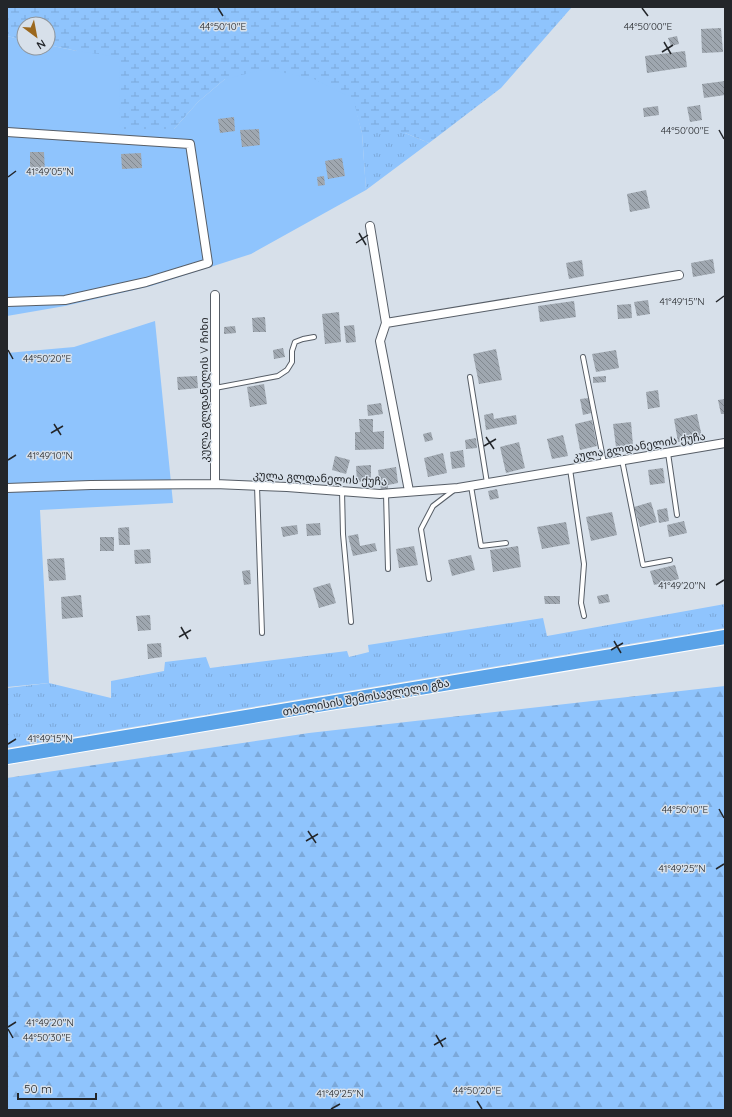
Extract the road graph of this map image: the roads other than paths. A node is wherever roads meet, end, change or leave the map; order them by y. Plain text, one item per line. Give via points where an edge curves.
1 (7, 132) edge
2 (370, 226) dead end
3 (679, 275) dead end
4 (215, 295) dead end
5 (7, 302) edge
6 (386, 323) junction
7 (314, 337) dead end
8 (583, 357) dead end
9 (470, 377) dead end
10 (215, 388) junction
11 (725, 443) edge
12 (668, 453) junction
13 (622, 460) junction
14 (604, 463) junction
15 (570, 469) junction
16 (487, 483) junction
17 (215, 484) junction
18 (470, 485) junction
19 (257, 486) junction
20 (7, 488) edge
21 (458, 488) junction
22 (342, 491) junction
23 (409, 492) junction
24 (386, 493) junction
25 (677, 516) dead end
26 (506, 543) dead end
27 (670, 560) dead end
28 (388, 569) dead end
29 (429, 579) dead end
30 (584, 616) dead end
31 (351, 622) dead end
32 (262, 633) dead end
33 (725, 637) edge
34 (7, 757) edge

1 - 5 street via 190,144 208,263 146,282 65,300
2 - 6 street
3 - 6 street
4 - 10 street, კულა გლდანელის V ჩიხი
6 - 23 street via 380,342
7 - 10 lane via 295,342 292,362 287,370 278,376
8 - 14 lane
9 - 16 lane
10 - 17 street, კულა გლდანელის V ჩიხი
11 - 12 street, კულა გლდანელის ქუჩა
12 - 13 street, კულა გლდანელის ქუჩა
12 - 25 lane
13 - 14 street, კულა გლდანელის ქუჩა
13 - 27 lane via 644,565
14 - 15 street, კულა გლდანელის ქუჩა
15 - 16 street, კულა გლდანელის ქუჩა
15 - 30 lane via 584,564 581,603
16 - 18 street, კულა გლდანელის ქუჩა
17 - 19 street, კულა გლდანელის ქუჩა
17 - 20 street, კულა გლდანელის ქუჩა
18 - 21 street, კულა გლდანელის ქუჩა
18 - 26 lane via 480,546
19 - 22 street, კულა გლდანელის ქუჩა
19 - 32 lane
21 - 23 street, კულა გლდანელის ქუჩა
21 - 29 lane via 433,506 421,529
22 - 24 street, კულა გლდანელის ქუჩა
22 - 31 lane via 342,534
23 - 24 street, კულა გლდანელის ქუჩა
24 - 28 lane
33 - 34 highway, თბილისის შემოსავლელი გზა

